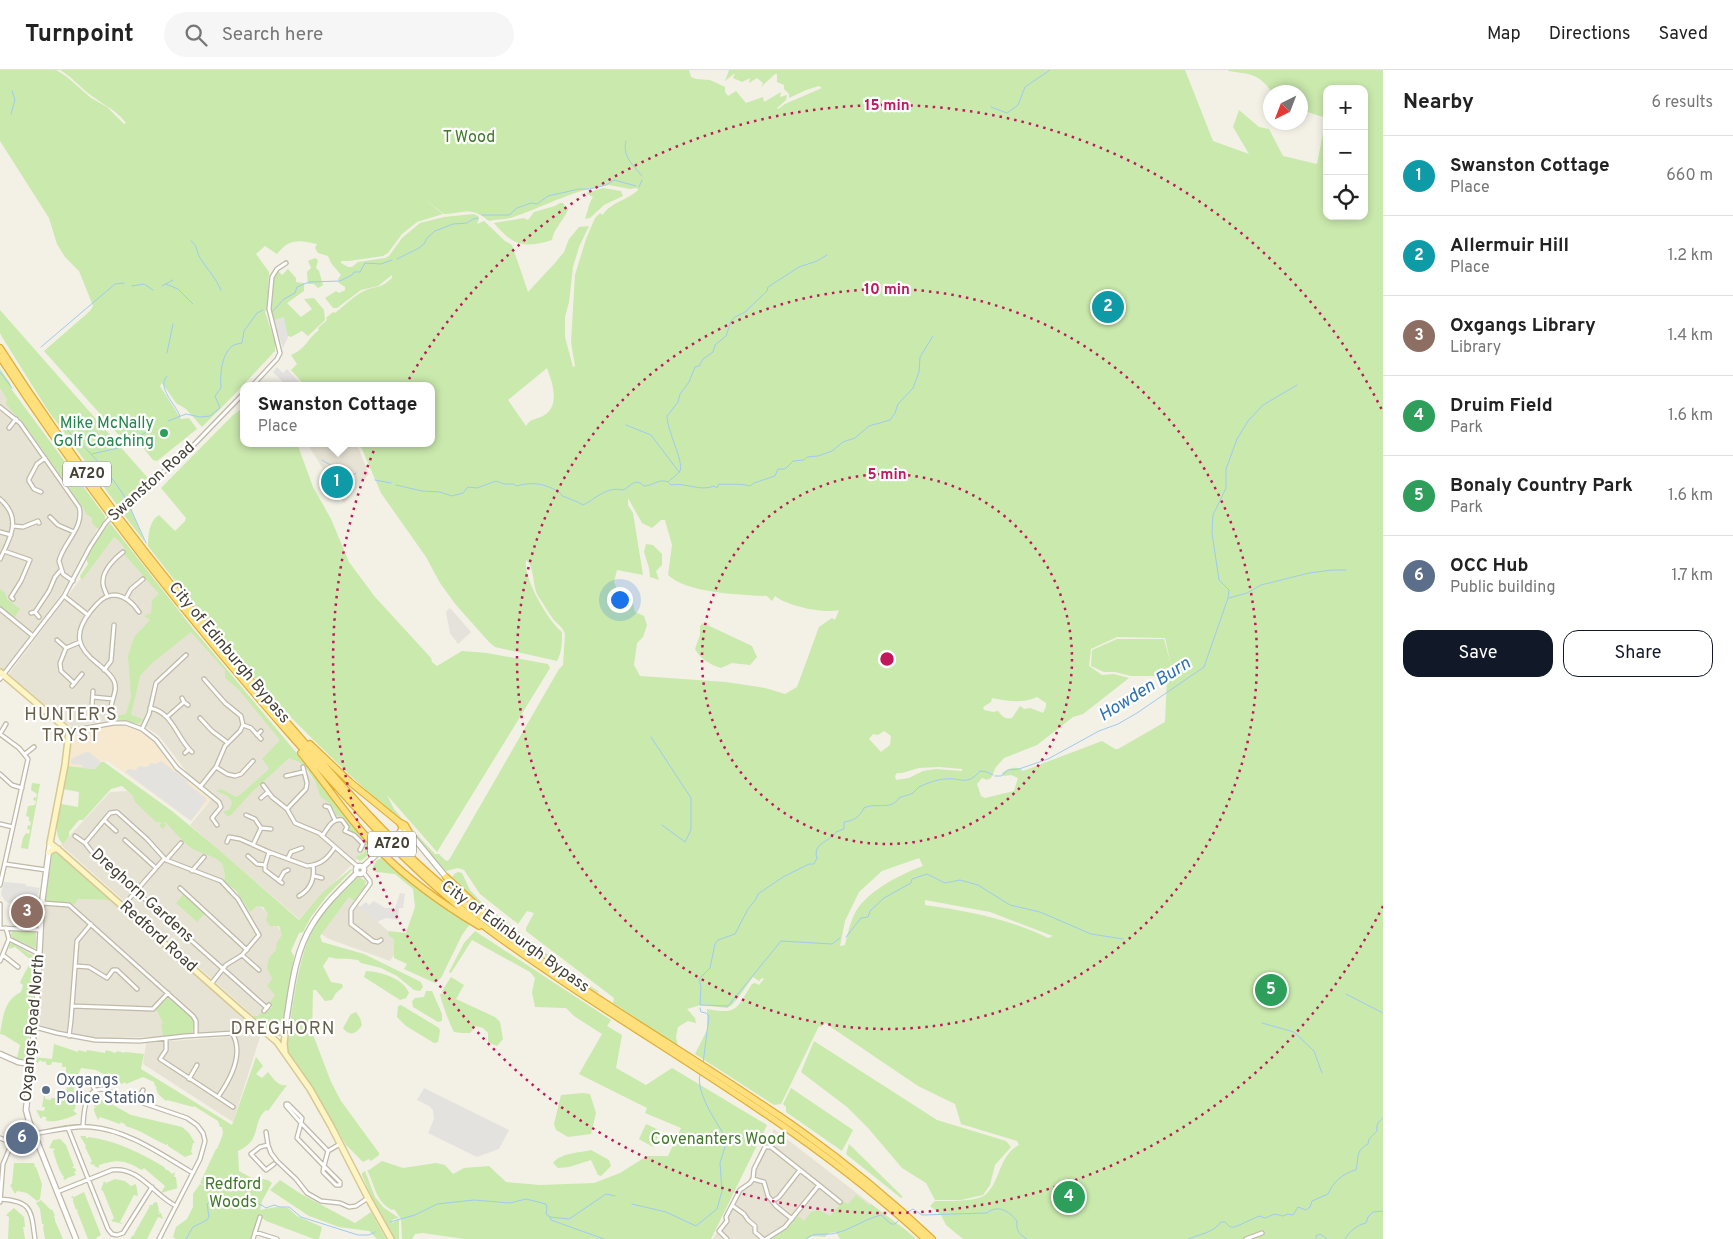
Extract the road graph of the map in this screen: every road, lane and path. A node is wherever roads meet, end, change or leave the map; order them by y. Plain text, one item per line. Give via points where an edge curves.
1 (286, 263) dead end
2 (0, 348) edge
3 (2, 359) edge
4 (256, 382) edge
5 (240, 397) edge
6 (0, 407) edge
7 (16, 419) junction
8 (9, 428) dead end
9 (45, 458) junction
10 (41, 492) dead end
11 (1, 499) edge
12 (50, 517) dead end
13 (39, 523) dead end
14 (13, 526) junction
15 (0, 532) edge
16 (74, 532) junction
17 (11, 535) junction
18 (4, 550) junction
19 (122, 554) dead end
20 (32, 555) dead end
21 (0, 559) edge
22 (30, 560) junction
23 (60, 571) junction
24 (73, 581) junction
25 (142, 582) dead end
26 (64, 596) junction
27 (107, 596) junction
28 (13, 598) dead end
29 (126, 598) junction
30 (0, 609) edge
31 (139, 612) dead end
32 (88, 615) junction
33 (39, 617) dead end
34 (114, 625) dead end
35 (113, 630) junction
36 (118, 631) dead end
37 (33, 636) junction
38 (57, 640) dead end
39 (80, 642) junction
40 (66, 648) junction
41 (188, 662) dead end
42 (104, 670) junction
43 (82, 674) dead end
44 (1, 675) edge
45 (204, 678) dead end
46 (93, 690) dead end
47 (93, 697) junction
48 (113, 699) junction
49 (266, 702) junction
50 (188, 705) dead end
51 (92, 706) dead end
52 (150, 708) junction
53 (167, 717) junction
54 (201, 721) dead end
55 (114, 722) junction
56 (6, 724) dead end
57 (243, 725) junction
58 (142, 729) junction
59 (69, 731) junction
60 (261, 731) dead end
61 (0, 734) edge
62 (257, 735) junction
63 (261, 739) dead end
64 (228, 743) junction
65 (34, 747) dead end
66 (186, 753) dead end
67 (25, 754) junction
68 (250, 762) dead end
69 (216, 767) junction
70 (303, 767) dead end
71 (303, 772) junction
72 (0, 774) edge
73 (286, 776) dead end
74 (307, 783) junction
75 (312, 783) dead end
76 (263, 785) dead end
77 (200, 787) junction
78 (22, 788) junction
79 (268, 792) junction
80 (261, 798) dead end
81 (325, 806) dead end
82 (287, 809) junction
83 (246, 815) dead end
84 (104, 820) junction
85 (335, 820) junction
86 (399, 822) junction
87 (0, 824) edge
88 (217, 825) dead end
89 (13, 827) junction
90 (261, 828) junction
91 (271, 829) dead end
92 (116, 831) dead end
93 (400, 831) junction
94 (52, 832) junction
95 (409, 832) junction
96 (75, 836) dead end
97 (322, 836) junction
98 (125, 840) dead end
99 (227, 842) dead end
100 (50, 843) junction
101 (85, 843) junction
102 (181, 844) dead end
103 (254, 845) junction
104 (335, 848) junction
105 (300, 850) dead end
106 (360, 850) dead end
107 (381, 850) junction
108 (60, 851) junction
109 (49, 852) junction
110 (269, 852) junction
111 (248, 856) dead end
112 (204, 857) dead end
113 (288, 858) junction
114 (165, 860) junction
115 (5, 864) junction
116 (265, 865) junction
117 (313, 865) junction
118 (156, 868) junction
119 (361, 869) junction
120 (46, 870) junction
121 (288, 870) dead end
122 (192, 871) junction
123 (314, 876) junction
124 (322, 878) dead end
125 (446, 878) joint
126 (0, 885) edge
127 (180, 888) dead end
128 (136, 892) junction
129 (299, 897) dead end
130 (42, 903) junction
131 (0, 904) edge
132 (123, 906) junction
133 (91, 924) junction
134 (0, 928) edge
135 (6, 928) junction
136 (40, 930) junction
137 (9, 939) junction
138 (381, 940) dead end
139 (247, 950) junction
140 (39, 954) junction
141 (4, 955) junction
142 (242, 955) junction
143 (530, 958) junction
144 (541, 959) junction
145 (0, 961) edge
146 (76, 966) junction
147 (18, 967) dead end
148 (223, 969) junction
149 (259, 970) dead end
150 (210, 984) junction
151 (137, 988) dead end
152 (168, 993) junction
153 (72, 1006) junction
154 (267, 1008) dead end
155 (34, 1027) junction
156 (265, 1031) junction
157 (280, 1032) junction
158 (196, 1035) junction
159 (69, 1036) junction
160 (166, 1039) junction
161 (275, 1040) junction
162 (284, 1040) junction
163 (0, 1054) edge
164 (286, 1055) junction
165 (30, 1064) junction
166 (197, 1065) dead end
167 (189, 1079) junction
168 (91, 1083) dead end
169 (96, 1090) junction
170 (143, 1090) dead end
171 (218, 1098) junction
172 (138, 1101) junction
173 (233, 1107) dead end
174 (29, 1122) junction
175 (301, 1123) junction
176 (83, 1126) junction
177 (68, 1128) junction
178 (265, 1131) dead end
179 (34, 1134) junction
180 (0, 1138) edge
181 (12, 1143) junction
182 (340, 1144) junction
183 (268, 1145) junction
184 (328, 1151) junction
185 (274, 1164) dead end
186 (324, 1166) junction
187 (800, 1170) junction
188 (193, 1173) junction
189 (753, 1179) junction
190 (88, 1180) junction
191 (819, 1185) junction
192 (152, 1187) junction
193 (57, 1192) junction
194 (368, 1198) junction
195 (0, 1200) edge
196 (773, 1201) junction
197 (840, 1202) dead end
198 (176, 1206) junction
199 (733, 1206) junction
200 (899, 1211) junction
201 (260, 1217) dead end
202 (792, 1219) junction
203 (908, 1220) junction
204 (255, 1232) junction
205 (1262, 1233) dead end
206 (35, 1239) edge
207 (76, 1239) edge
208 (159, 1239) edge
209 (253, 1239) edge
210 (278, 1239) edge
211 (391, 1239) edge
212 (727, 1239) edge
213 (764, 1239) edge
214 (925, 1239) edge
215 (932, 1239) edge
216 (1246, 1239) edge

1 - 4 street via 273,272 269,309 280,353
2 - 3 highway, City of Edinburgh Bypass / A720
3 - 49 highway, City of Edinburgh Bypass / A720 via 123,523
3 - 49 highway, City of Edinburgh Bypass / A720 via 23,393 148,563
5 - 24 street, Swanston Road, bridge via 182,457 122,505 90,547
6 - 7 street
7 - 8 street
7 - 9 street
9 - 10 street via 37,464 29,479 34,489
9 - 16 street via 79,507 80,518
11 - 14 street via 10,511
12 - 16 street via 58,525
13 - 14 street
14 - 17 street
15 - 17 street
16 - 23 street via 58,561
17 - 18 street
18 - 21 street
18 - 22 street
19 - 27 street via 104,576
20 - 22 street
22 - 28 street
23 - 24 street
23 - 33 street via 33,613
24 - 26 street, Swanston Road
25 - 29 street
26 - 32 street
26 - 37 street, Swanston Road
27 - 29 street
27 - 32 street
29 - 31 street via 136,605
30 - 37 street
32 - 39 street via 80,628
34 - 35 street
35 - 36 street
35 - 42 street via 111,661
37 - 44 street, Swanston Road
38 - 40 street
39 - 40 street
39 - 42 street via 86,655
40 - 43 street via 59,667 61,671 73,684
41 - 52 street via 185,656 156,682
42 - 48 street via 115,682
44 - 59 main road
45 - 57 street via 240,716
46 - 47 street
47 - 48 street
47 - 51 street
48 - 55 street
49 - 86 highway via 350,782
49 - 107 highway via 353,820
49 - 143 highway, City of Edinburgh Bypass / A720 via 326,776 418,870 480,923
49 - 144 highway, City of Edinburgh Bypass / A720 via 424,869 474,911
50 - 53 street via 183,700
52 - 53 street
52 - 58 street
53 - 66 street via 191,751
54 - 64 street
55 - 58 street
55 - 59 street
56 - 61 street
57 - 62 street
57 - 64 street
58 - 77 street via 160,744 173,764
59 - 94 main road
60 - 62 street
61 - 67 street
62 - 63 street
64 - 69 street
65 - 67 street
67 - 78 street via 28,762
68 - 69 street via 235,778
69 - 77 street
70 - 71 street
71 - 73 street
71 - 74 street
72 - 78 street via 13,786
74 - 75 street
74 - 82 street via 304,792
76 - 79 street
77 - 88 street via 221,807 210,818
78 - 89 street
79 - 80 street
79 - 82 street
81 - 85 street via 329,807
82 - 97 street via 295,823
83 - 90 street
84 - 92 street
84 - 101 street
84 - 114 street via 110,813 117,812
85 - 97 street
85 - 106 street via 343,821 347,827 345,831 354,834 362,844
86 - 93 highway via 402,826
86 - 95 highway
87 - 89 street
89 - 115 street
90 - 91 street
90 - 103 street
93 - 95 street
93 - 107 street, bridge
94 - 100 main road
94 - 108 main road
95 - 125 street
96 - 101 street, Dreghorn Gardens
97 - 104 street
98 - 118 street
99 - 103 street via 229,837
100 - 108 main road, Redford Road
100 - 109 street, Oxgangs Road North
101 - 128 street, Dreghorn Gardens
102 - 114 street
103 - 110 street
104 - 117 street via 325,860
104 - 119 street
105 - 113 street via 292,852
107 - 119 street
107 - 143 highway via 426,890
108 - 109 main road via 54,849
108 - 132 main road, Redford Road
109 - 120 street, Oxgangs Road North
110 - 113 street
110 - 116 street
111 - 116 street via 257,864
112 - 122 street
113 - 117 street
114 - 118 street
114 - 122 street
115 - 120 street
115 - 126 street
116 - 121 street via 267,872 280,882
117 - 123 street
118 - 128 street
119 - 138 street via 370,884 353,907 350,922 372,943
119 - 157 street via 361,874 357,872 327,903 311,926 297,961 287,1019
120 - 130 street, Oxgangs Road North
122 - 139 street via 218,880 238,899 259,934
123 - 124 street
123 - 129 street via 308,889
125 - 144 highway
127 - 139 street
128 - 132 street
128 - 148 street, Dreghorn Gardens
130 - 133 street via 67,904
130 - 136 street, Oxgangs Road North
131 - 134 street
132 - 150 main road, Redford Road
133 - 146 street via 77,939
133 - 152 street
134 - 135 street
135 - 136 street
135 - 137 street
136 - 140 street, Oxgangs Road North
137 - 140 street
137 - 141 street
139 - 142 street
140 - 155 street, Oxgangs Road North
141 - 145 street
141 - 147 street
142 - 148 street
142 - 149 street
143 - 200 highway, City of Edinburgh Bypass / A720 via 778,1121
144 - 200 highway, City of Edinburgh Bypass / A720 via 779,1116 841,1160
146 - 151 street via 93,969 107,978 117,970
146 - 153 street
148 - 150 street
148 - 154 street, Dreghorn Gardens
150 - 156 main road, Redford Road
152 - 153 street via 151,1009
152 - 158 street via 195,1018
153 - 159 street
155 - 159 street
155 - 165 street, Oxgangs Road North
156 - 157 main road
156 - 161 main road, Redford Road
157 - 161 main road via 274,1033
157 - 162 main road, Redford Road
158 - 160 street
158 - 171 street via 233,1033 237,1043 229,1081
159 - 160 street via 95,1040
160 - 167 street via 166,1050 158,1058
161 - 162 main road
161 - 164 main road, Redford Road
162 - 164 main road, Redford Road
163 - 165 street
164 - 182 main road, Redford Road via 310,1089
165 - 174 street, Oxgangs Road North via 26,1110
166 - 167 street
167 - 171 street
168 - 169 street
169 - 172 street via 106,1090
169 - 176 street via 86,1103
170 - 172 street
171 - 173 street
172 - 188 street via 187,1118 201,1128 204,1141
174 - 179 street
174 - 181 street, Oxgangs Road North via 20,1124
175 - 175 street via 286,1106 286,1104 302,1118
175 - 184 street
175 - 186 street via 297,1138
176 - 177 street
176 - 188 street via 110,1131 132,1140
177 - 179 street
177 - 190 street
178 - 183 street
179 - 193 street
180 - 181 street
181 - 195 street, Oxgangs Road North via 3,1164
182 - 184 street
182 - 194 main road, Redford Road
183 - 185 street via 251,1154 265,1170
183 - 194 street via 277,1161 302,1189 321,1201 340,1202 353,1207
184 - 186 street
186 - 186 street via 340,1182 340,1185 323,1172
187 - 189 street via 768,1146 754,1169
187 - 191 street
187 - 196 street
188 - 198 street
189 - 196 street via 764,1182 766,1193
189 - 199 street via 740,1190
190 - 192 street via 118,1170
190 - 192 street via 108,1228 116,1235 127,1227
190 - 193 street
191 - 197 street
191 - 202 street
192 - 198 street
193 - 207 street
194 - 211 main road, Redford Road
195 - 206 street via 19,1201 26,1206
196 - 202 street
198 - 208 street
199 - 212 street via 719,1231
199 - 213 street via 744,1214 755,1226 755,1232
200 - 203 highway, City of Edinburgh Bypass / A720
201 - 204 street
202 - 213 street via 782,1230
203 - 214 highway, City of Edinburgh Bypass / A720
203 - 215 highway, City of Edinburgh Bypass / A720
204 - 209 street
204 - 210 street
205 - 216 street

